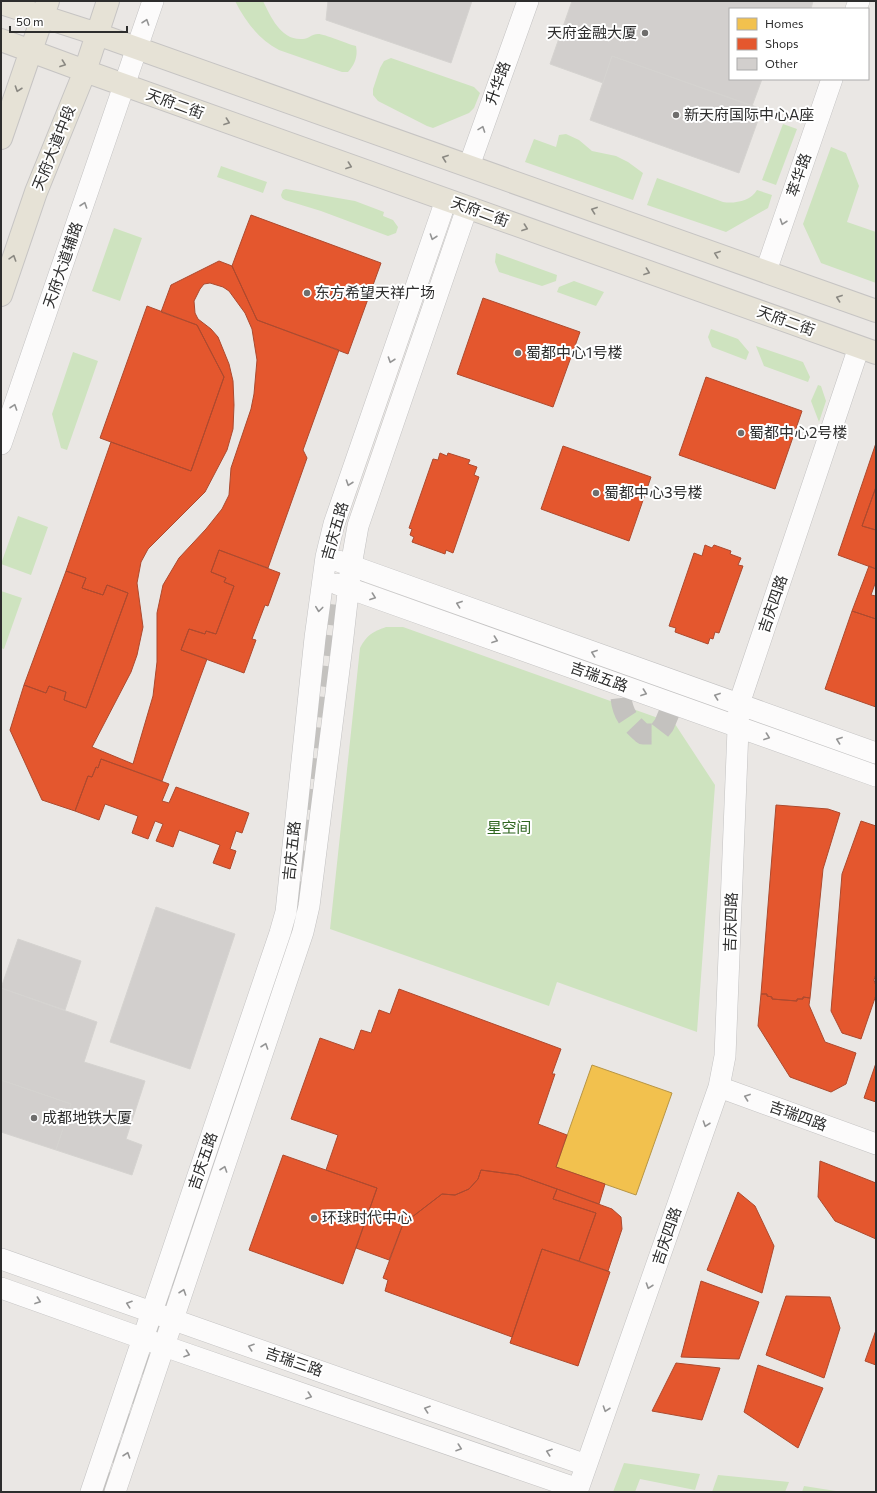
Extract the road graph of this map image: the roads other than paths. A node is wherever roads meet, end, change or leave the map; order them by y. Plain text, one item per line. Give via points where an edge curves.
1 (108, 1) edge
2 (153, 1) edge
3 (528, 1) edge
4 (1, 2) edge
5 (46, 9) edge
6 (97, 34) junction
7 (1, 40) edge
8 (137, 48) junction
9 (31, 52) junction
10 (85, 71) junction
11 (832, 80) edge
12 (125, 86) junction
13 (1, 138) edge
14 (469, 166) junction
15 (446, 200) junction
16 (467, 208) junction
17 (766, 272) junction
18 (1, 295) edge
19 (876, 311) edge
20 (868, 350) edge
21 (1, 444) edge
22 (326, 557) junction
23 (351, 566) junction
24 (323, 579) junction
25 (348, 588) junction
26 (739, 704) junction
27 (739, 727) junction
28 (876, 753) edge
29 (876, 776) edge
30 (719, 1087) junction
31 (876, 1144) edge
32 (1, 1259) edge
33 (1, 1288) edge
34 (152, 1312) junction
35 (173, 1319) junction
36 (143, 1339) junction
37 (164, 1346) junction
38 (586, 1465) junction
39 (577, 1491) edge
40 (92, 1492) edge
41 (115, 1492) edge

1 - 6 main road, 天府大道中段
8 -> 2 street, 天府大道辅路
14 -> 3 street, 升华路
4 - 5 main road
5 - 6 main road
5 - 9 main road
6 - 8 main road
6 - 10 main road, 天府大道中段
7 - 9 main road, 天府二街
8 - 12 street, 天府大道辅路
14 -> 8 main road
9 -> 10 main road, 天府二街
9 -> 13 main road
10 - 12 main road, 天府二街
18 -> 10 main road, 天府大道中段 via 36,192
11 -> 17 street, 萃华路
12 -> 15 main road, 天府二街
21 -> 12 street, 天府大道辅路
17 -> 14 main road
15 - 16 main road, 天府二街
15 -> 22 street, 吉庆五路 via 337,517
16 -> 20 main road, 天府二街
16 - 23 street, 吉庆五路 via 358,526
19 -> 17 main road
20 - 26 street, 吉庆四路
22 - 23 street, 吉瑞五路
22 - 24 street, 吉庆五路
23 - 25 street, 吉庆五路
26 -> 23 street, 吉瑞五路
24 - 25 street, 吉瑞五路
24 -> 34 street, 吉庆五路 via 286,912
25 -> 27 street, 吉瑞五路 via 622,692
35 -> 25 street, 吉庆五路 via 303,932 309,906
26 - 27 street, 吉庆四路
28 -> 26 street, 吉瑞五路
27 -> 29 street, 吉瑞五路
27 - 30 street, 吉庆四路 via 725,1056
31 -> 30 street, 吉瑞四路
30 -> 38 street, 吉庆四路
34 -> 32 street, 吉瑞三路
33 -> 36 street, 吉瑞三路
34 - 35 street, 吉瑞三路
34 - 36 street, 吉庆五路
35 - 37 street, 吉庆五路
38 -> 35 street, 吉瑞三路
36 - 37 street, 吉瑞三路
36 - 40 street, 吉庆五路
37 -> 39 street, 吉瑞三路
41 -> 37 street, 吉庆五路
38 - 39 street, 吉庆四路

